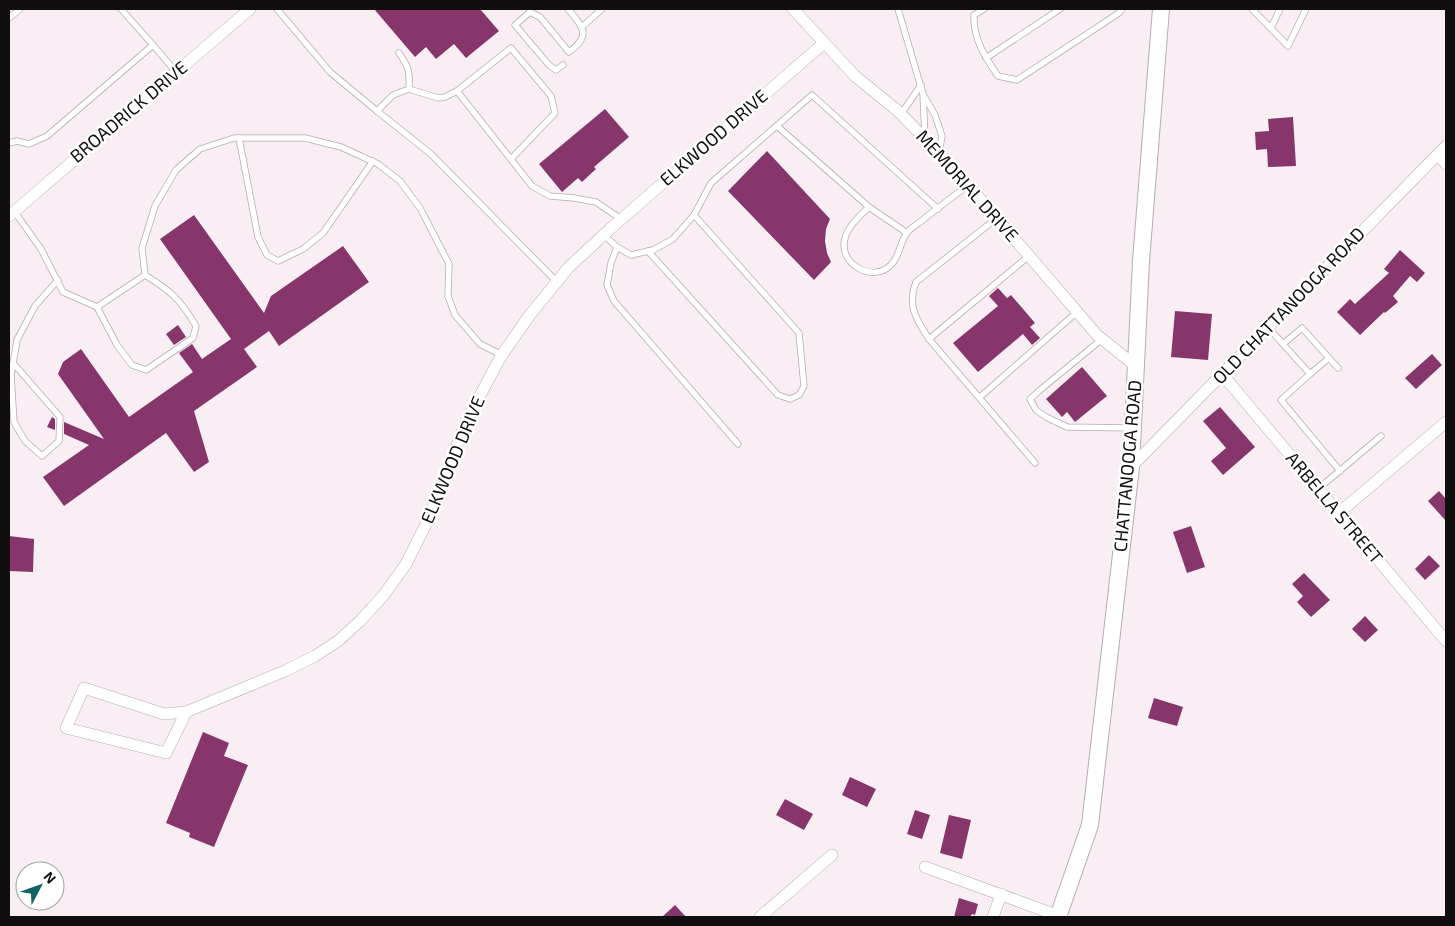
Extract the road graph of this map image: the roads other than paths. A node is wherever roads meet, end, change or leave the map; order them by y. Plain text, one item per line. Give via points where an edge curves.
1 (20, 9) edge
2 (121, 9) edge
3 (250, 9) edge
4 (277, 9) edge
5 (568, 9) edge
6 (602, 9) edge
7 (793, 9) edge
8 (898, 9) edge
9 (984, 9) edge
10 (1060, 9) edge
11 (1122, 9) edge
12 (1161, 9) edge
13 (1252, 9) edge
14 (1280, 9) edge
15 (1306, 9) edge
16 (9, 18) edge
17 (583, 26) junction
18 (1271, 28) junction
19 (824, 43) junction
20 (153, 45) junction
21 (399, 53) dead end
22 (986, 58) junction
23 (563, 65) dead end
24 (176, 72) junction
25 (921, 85) junction
26 (409, 89) junction
27 (457, 91) junction
28 (923, 94) junction
29 (377, 111) junction
30 (901, 114) junction
31 (777, 126) junction
32 (238, 138) junction
33 (925, 138) junction
34 (9, 142) edge
35 (1446, 146) edge
36 (939, 153) junction
37 (1438, 154) junction
38 (511, 159) junction
39 (372, 161) junction
40 (1446, 164) edge
41 (968, 185) junction
42 (869, 207) junction
43 (938, 209) junction
44 (11, 214) edge
45 (694, 215) junction
46 (996, 218) junction
47 (621, 219) junction
48 (907, 233) junction
49 (603, 234) junction
50 (617, 246) junction
51 (648, 251) junction
52 (1029, 256) junction
53 (145, 275) junction
54 (58, 280) junction
55 (557, 282) junction
56 (97, 307) junction
57 (1077, 312) junction
58 (1268, 328) junction
59 (929, 339) junction
60 (1102, 339) junction
61 (1283, 344) junction
62 (502, 355) junction
63 (1329, 358) junction
64 (13, 363) junction
65 (1137, 367) junction
66 (1338, 368) dead end
67 (1222, 374) junction
68 (1310, 374) junction
69 (980, 397) junction
70 (1446, 422) edge
71 (1133, 428) junction
72 (1381, 436) dead end
73 (738, 444) dead end
74 (1035, 463) dead end
75 (1131, 467) junction
76 (1340, 470) junction
77 (1318, 489) junction
78 (1339, 513) junction
79 (1446, 641) edge
80 (186, 712) junction
81 (832, 855) dead end
82 (925, 867) dead end
83 (1001, 894) junction
84 (760, 917) edge
85 (993, 917) edge
86 (1059, 917) edge

1 - 16 lane
2 - 20 lane
3 - 24 street, BROADRICK DRIVE
4 - 29 lane via 330,72
5 - 17 lane
6 - 17 lane
7 - 19 street, MEMORIAL DRIVE
8 - 25 lane
9 - 22 lane via 974,15 973,28
10 - 22 lane
11 - 22 lane via 1017,80 998,76
12 - 65 main road, CHATTANOOGA ROAD via 1141,261
13 - 18 lane
14 - 18 lane
15 - 18 lane via 1288,46
17 - 23 lane via 584,33 578,45 569,52 540,18 530,12 516,25 549,65 556,70
19 - 30 street, MEMORIAL DRIVE via 855,76
19 - 47 street, ELKWOOD DRIVE
20 - 24 lane
20 - 34 lane via 47,136 29,144
21 - 26 lane via 408,66
24 - 44 street, BROADRICK DRIVE
25 - 28 lane
25 - 30 lane
26 - 27 lane via 438,98
26 - 29 lane via 393,95
27 - 38 lane
27 - 38 lane via 511,48 551,96 555,113
28 - 33 lane
28 - 36 lane via 942,136
29 - 55 lane via 431,154
30 - 33 street, MEMORIAL DRIVE
31 - 42 lane
31 - 43 lane via 812,95
31 - 45 lane via 711,183
32 - 39 lane via 305,138
32 - 39 lane via 258,237 267,255 278,261 303,249 323,233
32 - 53 lane via 200,149 176,170 155,206 142,248
33 - 36 street, MEMORIAL DRIVE
35 - 37 street, OLD CHATTANOOGA ROAD
36 - 41 street, MEMORIAL DRIVE
37 - 40 street
37 - 58 street, OLD CHATTANOOGA ROAD
38 - 47 lane via 532,186 550,196 596,202
39 - 62 lane via 400,181 420,208 449,264 448,296 455,315 480,344
41 - 43 lane
41 - 46 street, MEMORIAL DRIVE
42 - 48 lane
42 - 48 lane via 855,221 844,244 847,256 858,268 870,273 885,270 894,262
43 - 48 lane
44 - 54 lane via 41,249
45 - 51 lane via 673,239
45 - 51 lane via 799,333 804,386 799,395 790,399 778,395
46 - 52 street, MEMORIAL DRIVE
46 - 59 lane via 916,282 912,294 914,311
47 - 49 street, ELKWOOD DRIVE
49 - 50 lane
49 - 55 street, ELKWOOD DRIVE
50 - 51 lane via 631,254
50 - 73 lane via 607,285 614,301
52 - 57 street, MEMORIAL DRIVE
52 - 59 lane
53 - 56 lane
53 - 56 lane via 168,289 196,326 193,338 146,370 132,365
54 - 56 lane via 64,292
54 - 64 lane via 35,306 17,340
55 - 62 street, ELKWOOD DRIVE
57 - 60 street, MEMORIAL DRIVE
57 - 69 lane
58 - 61 lane
58 - 67 street, OLD CHATTANOOGA ROAD
59 - 69 lane
60 - 65 street, MEMORIAL DRIVE
60 - 71 lane via 1030,399 1036,410 1067,427
61 - 63 lane via 1302,328
61 - 68 lane
62 - 80 street, ELKWOOD DRIVE via 466,422 427,522 406,564 383,596 338,641 315,656
63 - 66 lane
63 - 68 lane
64 - 64 lane via 14,422 26,441 42,456 59,441 60,417
65 - 71 main road, CHATTANOOGA ROAD
67 - 75 street, OLD CHATTANOOGA ROAD
67 - 77 street, ARBELLA STREET
68 - 76 lane via 1281,400
69 - 74 lane
70 - 78 street
71 - 75 main road, CHATTANOOGA ROAD
72 - 76 lane
75 - 86 main road, CHATTANOOGA ROAD via 1090,825
76 - 77 lane
77 - 78 street, ARBELLA STREET
78 - 79 street, ARBELLA STREET
80 - 80 street, ELKWOOD DRIVE via 166,753 66,728 84,688 164,714
81 - 84 street
82 - 83 street
83 - 85 street
83 - 86 street

